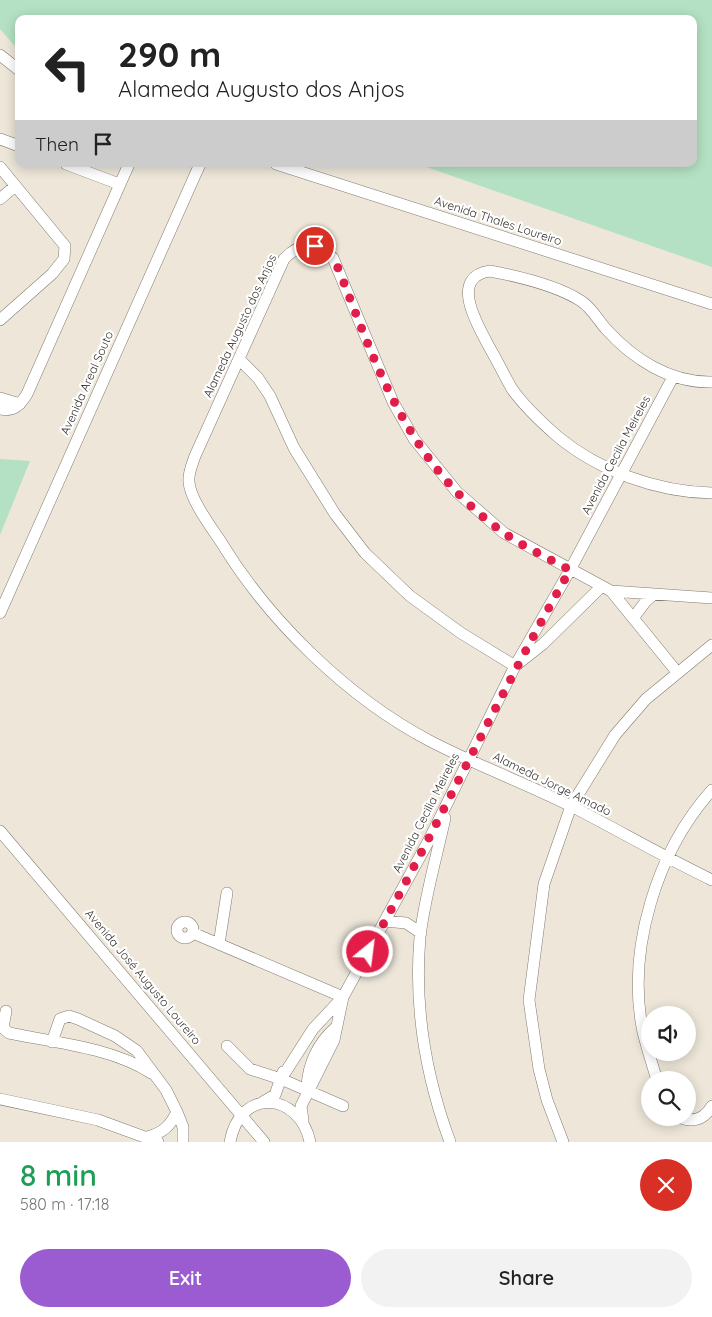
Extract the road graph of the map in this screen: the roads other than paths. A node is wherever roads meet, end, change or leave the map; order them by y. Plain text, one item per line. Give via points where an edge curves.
1 (0, 56) edge
2 (15, 67) edge
3 (0, 139) edge
4 (15, 145) edge
5 (0, 167) edge
6 (74, 167) edge
7 (128, 167) edge
8 (199, 167) edge
9 (285, 167) edge
10 (119, 184) junction
11 (15, 186) junction
12 (0, 199) edge
13 (712, 304) edge
14 (0, 320) edge
15 (239, 359) junction
16 (673, 376) junction
17 (712, 382) edge
18 (0, 398) edge
19 (20, 404) junction
20 (0, 409) edge
21 (621, 475) junction
22 (189, 485) joint
23 (712, 493) edge
24 (570, 570) junction
25 (607, 588) junction
26 (653, 595) junction
27 (712, 598) edge
28 (0, 613) edge
29 (634, 617) junction
30 (712, 645) edge
31 (516, 666) junction
32 (677, 672) junction
33 (468, 759) junction
34 (712, 790) edge
35 (449, 799) junction
36 (571, 806) junction
37 (0, 831) edge
38 (668, 859) junction
39 (712, 880) edge
40 (227, 893) dead end
41 (385, 921) junction
42 (421, 932) junction
43 (193, 933) dead end
44 (219, 944) junction
45 (343, 997) junction
46 (6, 1011) dead end
47 (52, 1042) junction
48 (227, 1046) dead end
49 (310, 1058) junction
50 (655, 1071) edge
51 (153, 1075) junction
52 (281, 1079) junction
53 (307, 1090) junction
54 (0, 1099) edge
55 (263, 1102) junction
56 (343, 1106) dead end
57 (712, 1106) edge
58 (177, 1112) junction
59 (240, 1114) junction
60 (696, 1120) edge
61 (303, 1121) junction
62 (152, 1139) edge
63 (183, 1142) edge
64 (230, 1142) edge
65 (264, 1142) edge
66 (310, 1142) edge
67 (450, 1142) edge
68 (563, 1142) edge

1 - 2 street
3 - 4 street
5 - 11 street
6 - 10 street
7 - 10 street
8 - 28 street, Avenida Areal Souto
9 - 13 street, Avenida Thales Loureiro
10 - 19 street
11 - 12 street
11 - 14 street via 65,246 64,259 52,274
15 - 22 street, Alameda Augusto dos Anjos via 195,456
15 - 24 street, Alameda Augusto dos Anjos via 284,259 298,248 307,246 323,250 333,258 339,270 393,402 435,467 457,492 504,533
15 - 31 street via 270,396 294,448 335,514 365,553 410,596 460,633
16 - 17 street
16 - 21 street, Avenida Cecilia Meireles
16 - 21 street via 632,354 581,301 554,289 500,273 481,272 473,278 469,286 470,307 512,389 558,437
18 - 19 street
19 - 20 street via 13,409
21 - 23 street
21 - 24 street, Avenida Cecilia Meireles
22 - 33 street, Alameda Jorge Amado via 234,564 299,640 343,681 396,722
24 - 25 street, Alameda Augusto dos Anjos
24 - 31 street, Avenida Cecilia Meireles
25 - 26 street, Alameda Augusto dos Anjos
25 - 29 street, Alameda Augusto dos Anjos
25 - 31 street
26 - 27 street, Alameda Augusto dos Anjos
26 - 29 street
29 - 32 street, Alameda Augusto dos Anjos
30 - 32 street
31 - 33 street, Avenida Cecilia Meireles
32 - 36 street via 646,699 616,735
33 - 35 street, Avenida Cecilia Meireles
33 - 36 street, Alameda Jorge Amado
34 - 38 street via 683,829
35 - 41 street, Avenida Cecilia Meireles
35 - 42 street
36 - 38 street, Alameda Jorge Amado
36 - 68 street via 544,884 529,1000 541,1077
37 - 59 street, Avenida José Augusto Loureiro
38 - 39 street, Alameda Jorge Amado
38 - 50 street via 650,900 640,974 643,1031
40 - 44 street
41 - 42 street via 406,923
41 - 45 street, Avenida Cecilia Meireles
42 - 67 street via 419,988 422,1033 435,1102
43 - 44 street
44 - 45 street
45 - 49 street, Avenida Cecilia Meireles via 320,1024
45 - 49 street, Avenida Cecilia Meireles via 334,1040
46 - 47 street via 5,1031
47 - 51 street via 126,1060
47 - 51 street via 60,1020 69,1016 130,1045
48 - 52 street via 250,1069
49 - 52 street
49 - 52 street via 287,1058
49 - 53 street
51 - 58 street via 166,1090
52 - 53 street
52 - 55 street via 275,1095
53 - 56 street
53 - 61 street via 301,1106
54 - 62 street via 98,1120
55 - 59 street
55 - 61 street via 285,1108
57 - 60 street via 708,1113
58 - 62 street via 169,1126
58 - 63 street via 183,1127
59 - 64 street
59 - 65 street, Avenida José Augusto Loureiro
61 - 66 street

